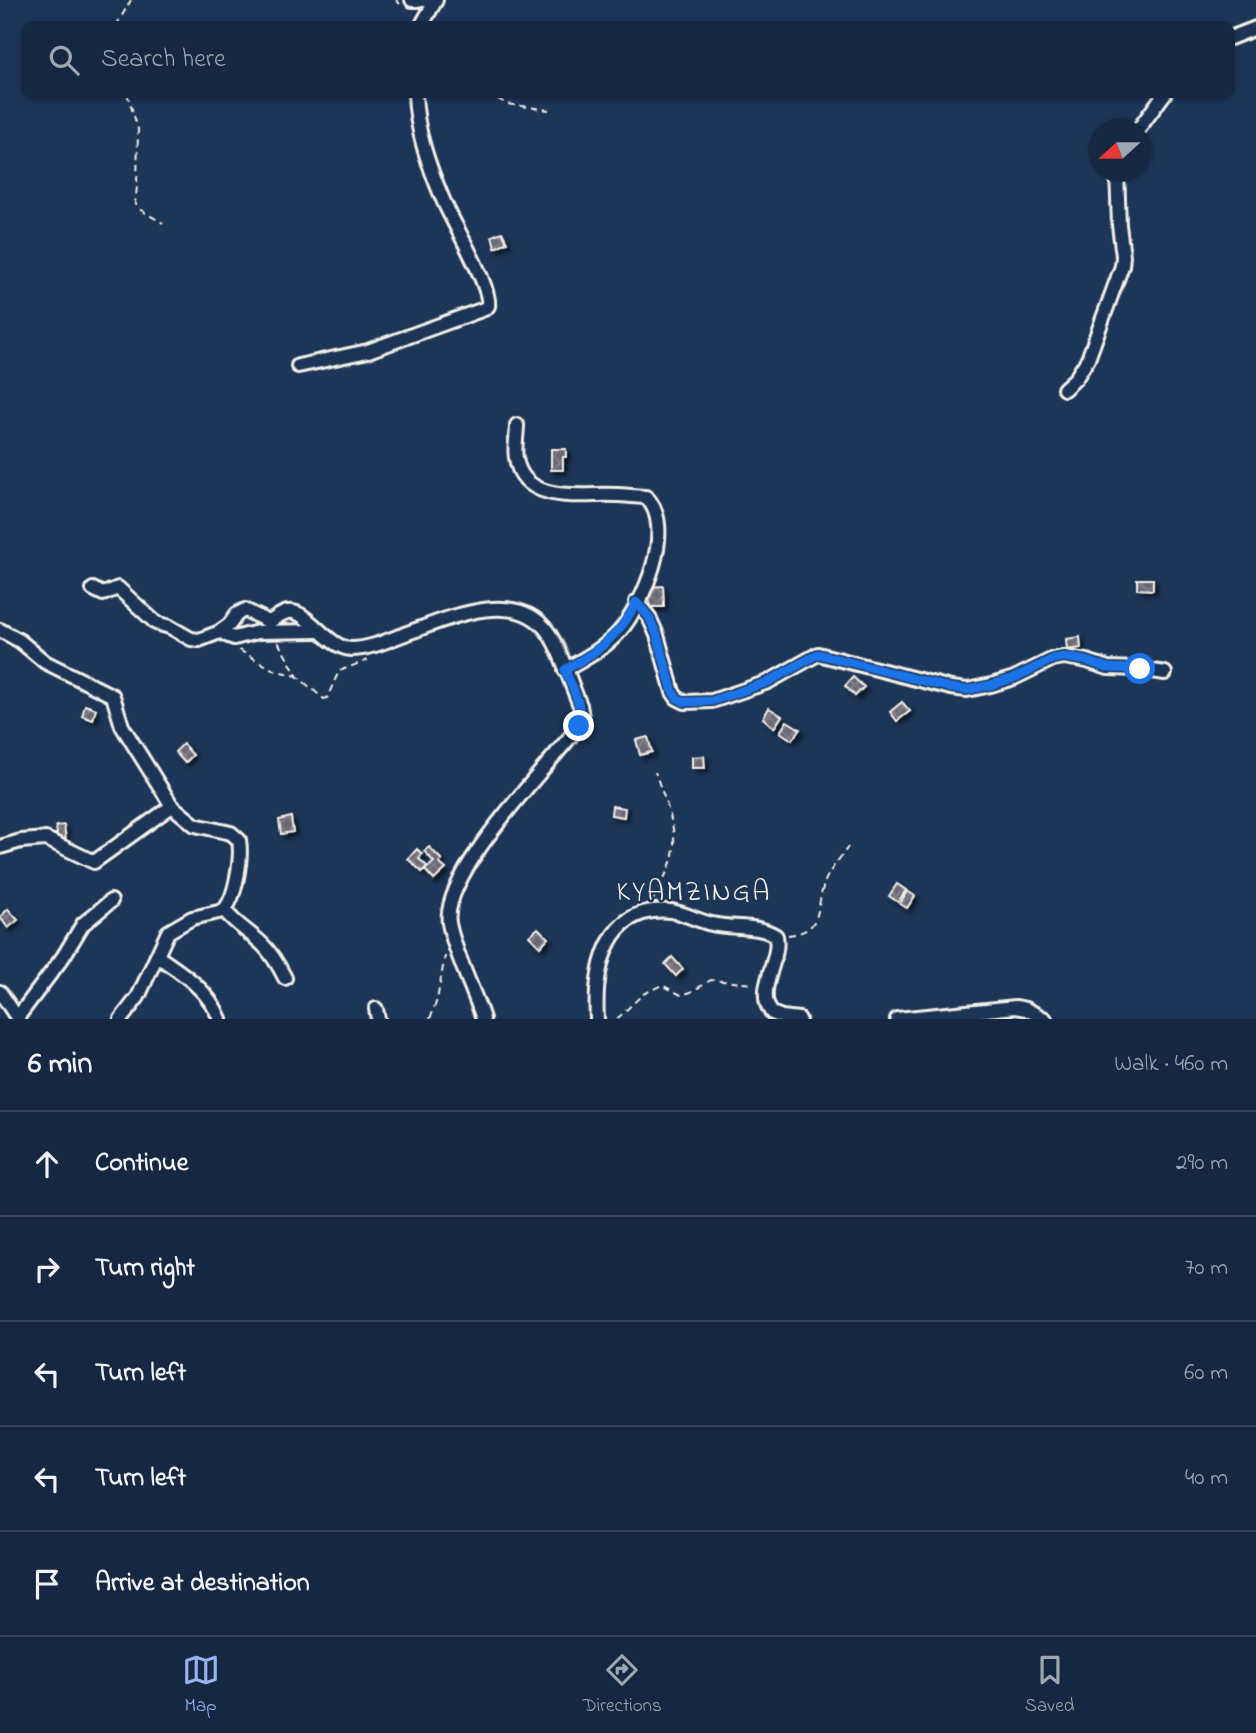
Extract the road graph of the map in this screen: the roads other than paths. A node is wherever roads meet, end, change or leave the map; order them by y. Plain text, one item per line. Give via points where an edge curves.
1 (429, 0) edge
2 (436, 0) edge
3 (408, 4) edge
4 (424, 21) edge
5 (1256, 28) edge
6 (1235, 36) edge
7 (415, 98) edge
8 (1161, 98) edge
9 (1146, 119) edge
10 (1118, 182) edge
11 (298, 366) dead end
12 (1064, 389) dead end
13 (517, 425) dead end
14 (93, 589) dead end
15 (636, 602) junction
16 (0, 630) edge
17 (318, 631) junction
18 (226, 634) junction
19 (565, 670) junction
20 (1164, 673) dead end
21 (172, 806) junction
22 (0, 847) edge
23 (111, 901) dead end
24 (225, 911) junction
25 (157, 956) junction
26 (285, 978) dead end
27 (0, 992) edge
28 (18, 1019) edge
29 (121, 1019) edge
30 (220, 1019) edge
31 (484, 1019) edge
32 (597, 1019) edge
33 (799, 1019) edge
34 (897, 1019) edge
35 (1045, 1019) edge

1 - 3 street
2 - 4 street
5 - 6 street
7 - 11 street via 425,155 488,294 488,306 368,351
8 - 9 street
10 - 12 street via 1122,266 1088,359
13 - 15 street via 516,459 533,486 576,496 646,497 653,503 656,556
14 - 18 street via 103,594 118,588 156,623 184,637
15 - 19 street via 618,632
15 - 20 street via 657,635 673,692 685,702 712,701 768,682 818,654 967,690 1014,678 1064,657 1108,668
16 - 21 street via 45,662 113,696 122,726
17 - 18 street
17 - 18 street via 293,612 269,622 245,610 237,614
17 - 19 street via 348,649 372,646 476,612 506,608 530,615 544,628
19 - 31 street via 580,705 579,726 486,837 449,908 453,938
21 - 22 street via 94,862 46,839
21 - 24 street via 195,825 231,833 239,840 237,873
23 - 28 street via 83,924
24 - 25 street via 196,916 175,927
24 - 26 street via 262,943
25 - 29 street via 138,997
25 - 30 street via 190,978
27 - 28 street
32 - 33 street via 598,978 609,941 631,918 649,911 671,911 776,936 765,1001 772,1013
34 - 35 street via 1016,1007

